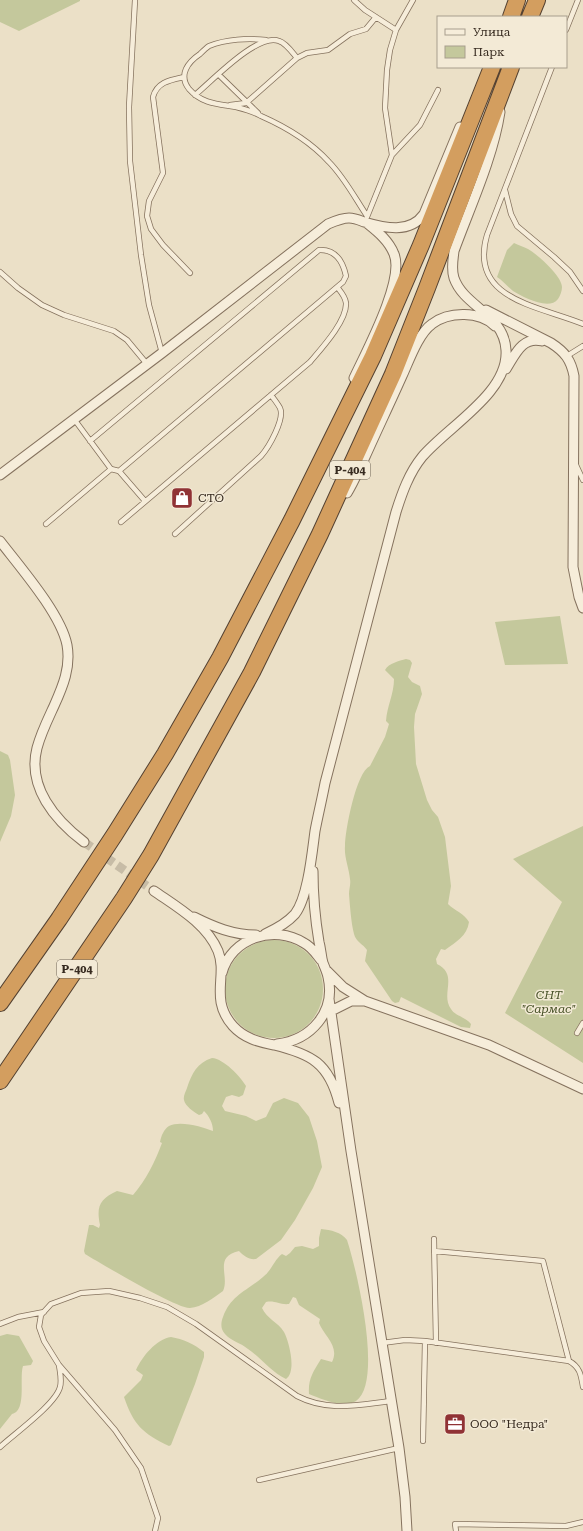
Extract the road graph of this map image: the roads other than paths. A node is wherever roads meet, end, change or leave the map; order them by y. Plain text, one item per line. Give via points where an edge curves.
1 (135, 0) edge
2 (354, 0) edge
3 (413, 0) edge
4 (517, 0) edge
5 (537, 0) edge
6 (578, 0) edge
7 (511, 16) edge
8 (530, 16) edge
9 (376, 17) junction
10 (567, 28) edge
11 (396, 30) junction
12 (266, 40) junction
13 (297, 58) junction
14 (511, 68) edge
15 (552, 68) edge
16 (489, 74) edge
17 (219, 75) junction
18 (184, 77) junction
19 (503, 89) junction
20 (438, 90) dead end
21 (196, 95) junction
22 (246, 103) junction
23 (225, 106) junction
24 (260, 115) junction
25 (392, 155) junction
26 (504, 190) junction
27 (366, 219) junction
28 (0, 272) edge
29 (190, 273) dead end
30 (337, 287) junction
31 (583, 291) edge
32 (476, 304) junction
33 (583, 324) edge
34 (502, 334) junction
35 (551, 343) junction
36 (583, 346) edge
37 (583, 352) edge
38 (162, 353) junction
39 (567, 356) junction
40 (147, 364) junction
41 (500, 379) junction
42 (271, 395) junction
43 (74, 419) junction
44 (90, 441) junction
45 (574, 460) junction
46 (111, 469) junction
47 (119, 471) junction
48 (0, 475) edge
49 (583, 480) edge
50 (145, 501) junction
51 (292, 520) junction
52 (121, 522) dead end
53 (46, 524) dead end
54 (174, 534) dead end
55 (320, 534) junction
56 (0, 541) edge
57 (583, 608) edge
58 (84, 842) tunnel mouth
59 (314, 848) junction
60 (154, 891) tunnel mouth
61 (179, 909) junction
62 (263, 935) junction
63 (325, 966) junction
64 (219, 985) junction
65 (329, 999) junction
66 (365, 1001) junction
67 (0, 1003) edge
68 (331, 1010) junction
69 (321, 1019) junction
70 (583, 1023) edge
71 (577, 1033) dead end
72 (264, 1043) junction
73 (0, 1081) edge
74 (583, 1088) edge
75 (351, 1151) junction
76 (434, 1239) dead end
77 (434, 1251) junction
78 (44, 1312) junction
79 (0, 1324) edge
80 (425, 1341) junction
81 (382, 1343) junction
82 (436, 1343) junction
83 (569, 1361) junction
84 (59, 1365) junction
85 (583, 1387) edge
86 (391, 1401) junction
87 (423, 1441) dead end
88 (0, 1447) edge
89 (398, 1448) junction
90 (259, 1480) dead end
91 (583, 1522) edge
92 (506, 1525) junction
93 (155, 1531) edge
94 (407, 1531) edge
95 (456, 1531) edge
96 (506, 1531) edge

1 - 38 lane via 129,107 130,161 149,305
2 - 9 lane
3 - 11 lane
4 - 7 highway
5 - 8 highway
6 - 10 lane
9 - 11 lane
9 - 13 lane via 366,29 350,34 328,50 307,53
11 - 25 lane via 387,70 385,108
12 - 13 lane via 279,41
12 - 17 lane via 247,50
12 - 18 lane via 234,40 209,46 186,67
13 - 22 lane
14 - 19 highway, Р-404
15 - 26 lane
16 - 27 street via 467,111 420,219 409,226 397,228
16 - 51 highway, Р-404 via 392,314
17 - 21 lane
17 - 22 lane
18 - 21 lane via 188,87
18 - 29 lane via 168,80 155,91 163,173 149,201 148,216 151,229
19 - 32 street via 498,125 490,153 454,251 454,278 465,295
19 - 55 highway, Р-404 via 392,374
20 - 25 lane via 420,125
21 - 23 lane via 208,102
22 - 23 lane
22 - 24 lane
23 - 24 lane via 237,107
24 - 27 lane via 295,134 329,162
25 - 27 lane
26 - 31 lane via 510,214 517,226 570,272
26 - 33 lane via 486,239 483,261 488,276 512,297
27 - 38 street via 349,218 328,224
27 - 51 street via 391,247 395,255 395,274 383,315 308,469
28 - 40 lane via 42,305 114,331 127,340
30 - 42 lane via 344,296 346,305 342,318 310,362
30 - 44 lane via 346,276 344,270 332,251 320,250
30 - 47 lane
32 - 34 street
32 - 35 street
34 - 41 street via 506,351
34 - 55 street via 481,318 467,315 441,318 426,330 412,353 349,489
35 - 39 street
35 - 41 street via 537,340 524,343
36 - 39 lane
37 - 39 lane
38 - 40 street
39 - 45 street via 572,364 574,376
40 - 43 street
41 - 59 street via 484,398 430,447 406,482 327,776
42 - 50 lane
42 - 54 lane via 281,409 281,419 268,448
43 - 44 lane
43 - 48 street
44 - 46 lane
45 - 49 lane
45 - 57 street via 573,566
46 - 47 lane
46 - 53 lane
47 - 50 lane
50 - 52 lane
51 - 67 highway, Р-404 via 220,658 165,754 86,878
55 - 73 highway, Р-404 via 252,672 151,855
56 - 58 street via 53,612 67,644 67,674 36,749 35,774 39,788 54,814
59 - 62 street via 305,891 298,909 286,923
59 - 63 street via 315,909
60 - 61 street
61 - 62 street via 228,932
61 - 64 street via 208,934 215,944 220,961
62 - 63 street via 277,934 296,938 314,950
62 - 64 street via 248,940 234,951 225,964
63 - 65 street via 330,989
63 - 66 street via 343,987
64 - 72 street via 221,1002 233,1026 253,1040
65 - 68 street
65 - 69 street
66 - 68 street via 351,1001
66 - 74 street via 483,1043
68 - 69 street
68 - 75 street
69 - 72 street via 314,1028 298,1039 275,1044
70 - 71 lane
72 - 75 street via 297,1052 317,1063 330,1076 336,1090
75 - 81 street
76 - 77 lane
77 - 82 lane
77 - 83 lane via 543,1261
78 - 79 lane via 18,1317
78 - 84 lane via 39,1327 44,1341
78 - 86 lane via 51,1304 81,1293 109,1291 140,1298 167,1307 196,1324 309,1402 338,1407
80 - 81 lane
80 - 82 lane
80 - 87 lane
81 - 86 street
82 - 83 lane
83 - 85 lane via 581,1372
84 - 88 lane via 60,1389 53,1401
84 - 93 lane via 115,1430 141,1468 158,1518
86 - 89 street
89 - 90 lane
89 - 94 street
91 - 92 lane via 566,1526
92 - 95 lane via 455,1524
92 - 96 lane

